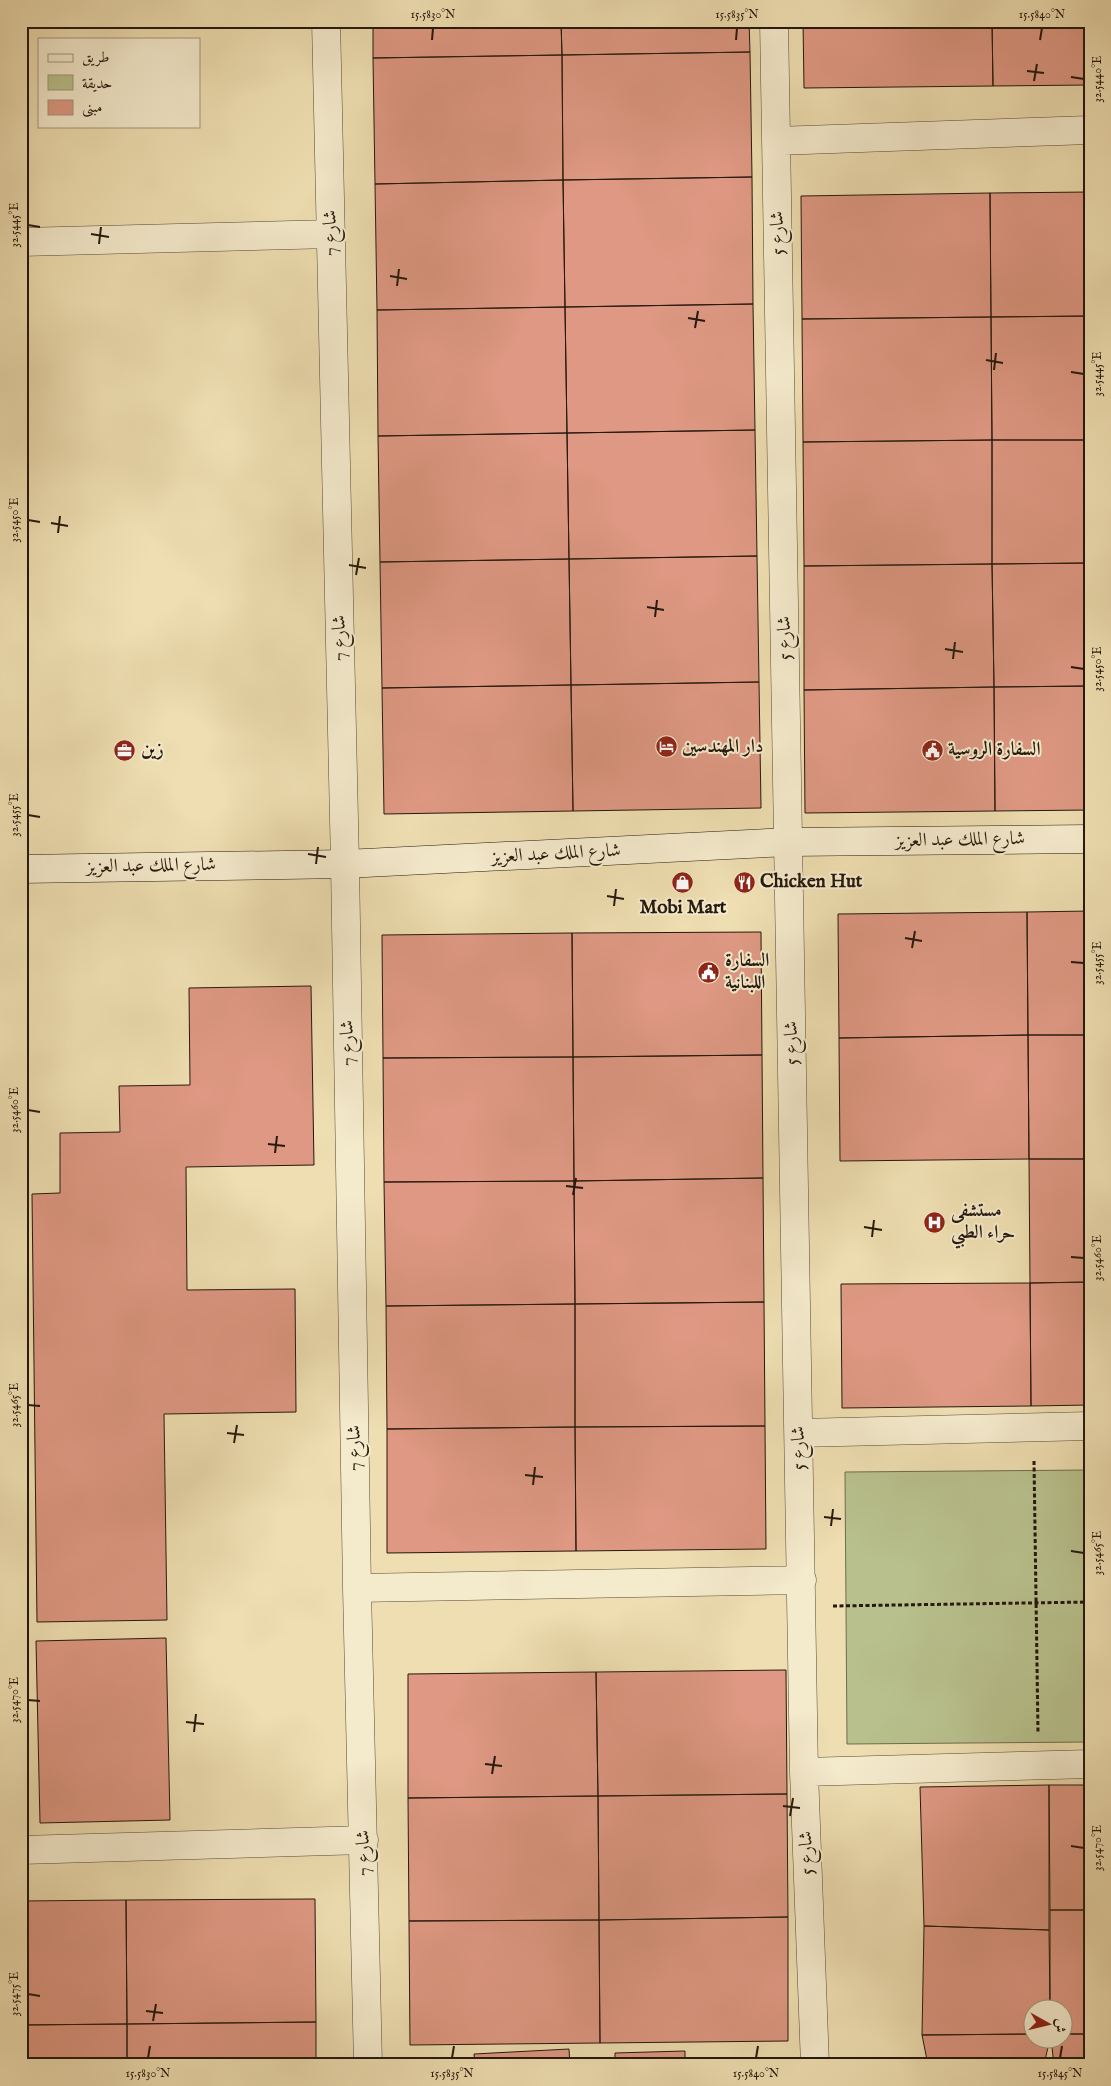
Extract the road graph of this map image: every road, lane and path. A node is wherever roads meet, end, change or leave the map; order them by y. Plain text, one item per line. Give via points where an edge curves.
1 (326, 21) edge
2 (774, 21) edge
3 (1090, 130) edge
4 (776, 141) junction
5 (331, 234) junction
6 (21, 242) edge
7 (1090, 839) edge
8 (789, 842) junction
9 (346, 864) junction
10 (21, 869) edge
11 (1090, 1426) edge
12 (1034, 1427) junction
13 (798, 1433) junction
14 (802, 1580) junction
15 (357, 1588) junction
16 (1036, 1602) junction
17 (1090, 1602) edge
18 (802, 1607) junction
19 (1090, 1764) edge
20 (1039, 1765) junction
21 (804, 1772) junction
22 (364, 1840) junction
23 (21, 1850) edge
24 (368, 2065) edge
25 (815, 2065) edge

1 - 5 street, شارع 7
2 - 4 street, شارع 5
3 - 4 street
4 - 8 street, شارع 5
5 - 6 street
5 - 9 street, شارع 7
7 - 8 street, شارع الملك عبد العزيز
8 - 9 street, شارع الملك عبد العزيز
8 - 13 street, شارع 5
9 - 10 street, شارع الملك عبد العزيز
9 - 15 street, شارع 7
11 - 12 street
12 - 13 street
12 - 16 path
13 - 14 street, شارع 5
14 - 15 street
14 - 18 street, شارع 5
15 - 22 street, شارع 7
16 - 17 path
16 - 18 path
16 - 20 path
18 - 21 street, شارع 5
19 - 20 street
20 - 21 street
21 - 25 street, شارع 5
22 - 23 street
22 - 24 street, شارع 7

